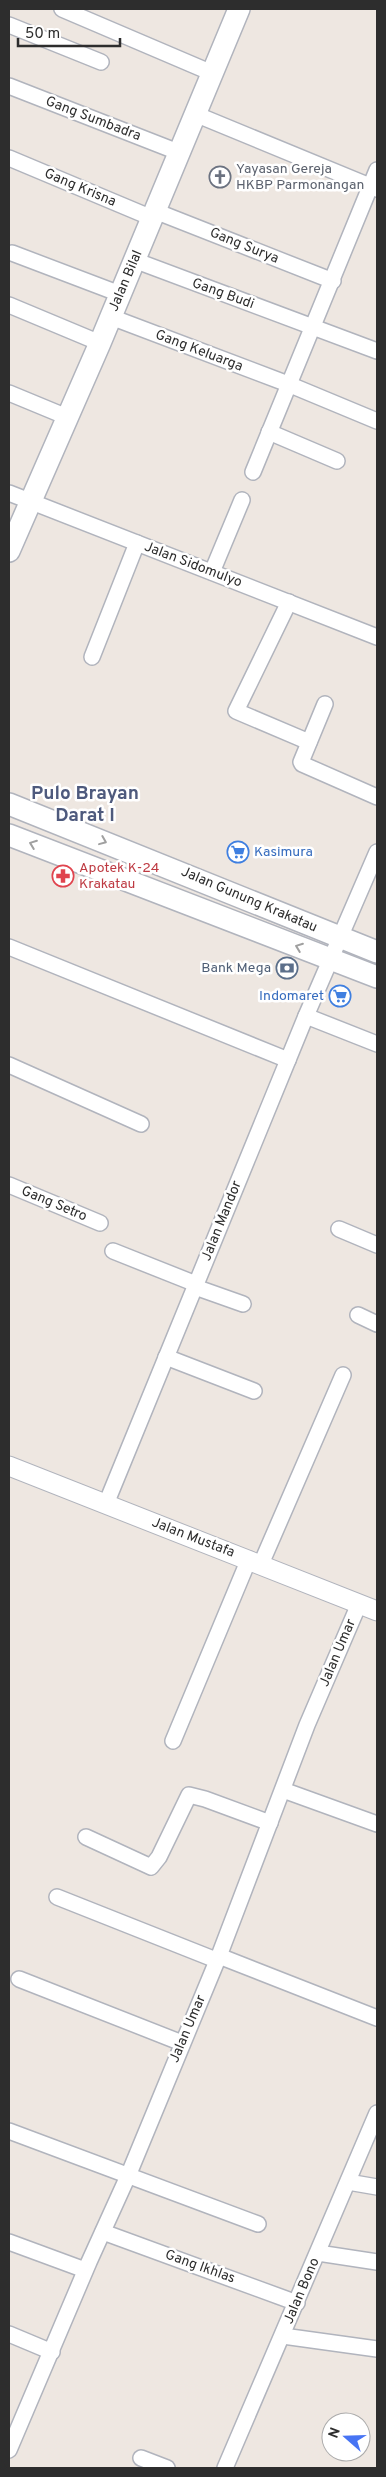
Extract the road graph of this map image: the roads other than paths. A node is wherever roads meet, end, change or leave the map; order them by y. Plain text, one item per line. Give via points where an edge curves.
1 (62, 9) edge
2 (239, 9) edge
3 (9, 25) edge
4 (101, 62) dead end
5 (212, 73) junction
6 (9, 86) edge
7 (195, 114) junction
8 (178, 152) junction
9 (9, 158) edge
10 (377, 170) edge
11 (374, 187) edge
12 (154, 214) junction
13 (12, 253) dead end
14 (134, 260) junction
15 (333, 281) junction
16 (120, 294) junction
17 (9, 305) edge
18 (110, 317) junction
19 (313, 326) junction
20 (100, 343) junction
21 (377, 351) edge
22 (288, 384) junction
23 (9, 393) edge
24 (67, 417) junction
25 (377, 421) edge
26 (269, 432) junction
27 (337, 461) dead end
28 (253, 472) dead end
29 (9, 494) edge
30 (242, 500) dead end
31 (31, 501) junction
32 (137, 543) junction
33 (9, 551) edge
34 (212, 572) junction
35 (289, 602) junction
36 (377, 637) edge
37 (92, 658) dead end
38 (325, 704) dead end
39 (309, 742) junction
40 (377, 797) edge
41 (9, 804) edge
42 (9, 835) edge
43 (377, 852) edge
44 (340, 938) junction
45 (9, 946) edge
46 (377, 952) edge
47 (331, 960) junction
48 (377, 977) edge
49 (306, 1016) junction
50 (377, 1044) edge
51 (288, 1060) junction
52 (9, 1064) edge
53 (141, 1124) dead end
54 (9, 1185) edge
55 (100, 1223) dead end
56 (339, 1230) dead end
57 (377, 1245) edge
58 (113, 1251) dead end
59 (196, 1286) junction
60 (243, 1304) dead end
61 (358, 1315) dead end
62 (377, 1324) edge
63 (166, 1357) junction
64 (343, 1375) dead end
65 (254, 1391) dead end
66 (9, 1466) edge
67 (106, 1504) junction
68 (255, 1562) junction
69 (372, 1608) edge
70 (173, 1741) dead end
71 (283, 1790) junction
72 (270, 1822) junction
73 (377, 1824) edge
74 (86, 1837) dead end
75 (57, 1897) dead end
76 (218, 1958) junction
77 (18, 1979) dead end
78 (377, 2018) edge
79 (182, 2043) junction
80 (377, 2113) edge
81 (9, 2131) edge
82 (128, 2176) junction
83 (348, 2182) junction
84 (377, 2187) edge
85 (258, 2224) dead end
86 (103, 2232) junction
87 (9, 2242) edge
88 (318, 2253) junction
89 (377, 2262) edge
90 (86, 2270) junction
91 (297, 2303) junction
92 (9, 2334) edge
93 (283, 2336) junction
94 (377, 2349) edge
95 (52, 2352) junction
96 (15, 2419) edge
97 (9, 2450) edge
98 (141, 2458) dead end
99 (167, 2468) edge
100 (225, 2468) edge

1 - 5 street
2 - 5 main road, Jalan Bilal
3 - 4 street
5 - 7 main road, Jalan Bilal
6 - 8 street, Gang Sumbadra
7 - 8 main road, Jalan Bilal
7 - 11 street
8 - 12 main road, Jalan Bilal
9 - 12 street, Gang Krisna
10 - 11 street
11 - 15 street
12 - 14 main road, Jalan Bilal
12 - 15 street, Gang Surya
13 - 16 street
14 - 16 main road, Jalan Bilal
14 - 19 street, Gang Budi
15 - 19 street
16 - 18 main road, Jalan Bilal
17 - 20 street
18 - 20 main road, Jalan Bilal
18 - 22 street, Gang Keluarga
19 - 21 street, Gang Budi
19 - 22 street
20 - 24 main road, Jalan Bilal
22 - 25 street, Gang Keluarga
22 - 26 street
23 - 24 street
24 - 31 main road, Jalan Bilal
26 - 27 street
26 - 28 street
29 - 31 street, Jalan Sidomulyo
30 - 34 street
31 - 32 street, Jalan Sidomulyo
31 - 33 main road, Jalan Bilal
32 - 34 street, Jalan Sidomulyo
32 - 37 street
34 - 35 street, Jalan Sidomulyo
35 - 36 street, Jalan Sidomulyo
35 - 39 street via 236,712
38 - 39 street
39 - 40 street via 302,764
41 -> 44 main road, Jalan Gunung Krakatau
47 -> 42 main road, Jalan Gunung Krakatau
43 - 44 street, Jalan Mandor
44 - 46 main road, Jalan Gunung Krakatau
44 - 47 street, Jalan Mandor
45 - 51 street
47 - 48 main road, Jalan Gunung Krakatau
47 - 49 street, Jalan Mandor
49 - 50 street
49 - 51 street, Jalan Mandor
51 - 59 street, Jalan Mandor
52 - 53 street
54 - 55 street, Gang Setro
56 - 57 street
58 - 59 street
59 - 60 street
59 - 63 street, Jalan Mandor
61 - 62 street
63 - 65 street
63 - 67 street, Jalan Mandor
64 - 68 street
66 - 67 street, Jalan Mustafa
67 - 68 street, Jalan Mustafa
68 - 69 street, Jalan Mustafa
68 - 70 street
69 - 71 street, Jalan Umar via 307,1725
71 - 72 street, Jalan Umar
71 - 73 street
72 - 74 street via 189,1795 151,1867
72 - 76 street, Jalan Umar
75 - 76 street
76 - 78 street
76 - 79 street, Jalan Umar
77 - 79 street
79 - 82 street, Jalan Umar
80 - 83 street, Jalan Bono
81 - 82 street
82 - 85 street
82 - 86 street, Jalan Umar
83 - 84 street
83 - 88 street, Jalan Bono
86 - 90 street, Jalan Umar
86 - 91 street, Gang Ikhlas
87 - 90 street
88 - 89 street
88 - 91 street, Jalan Bono
90 - 95 street, Jalan Umar
91 - 93 street, Jalan Bono
92 - 95 street
93 - 94 street
93 - 100 street, Jalan Bono
95 - 96 street, Jalan Umar
96 - 97 street, Jalan Umar
98 - 99 street

